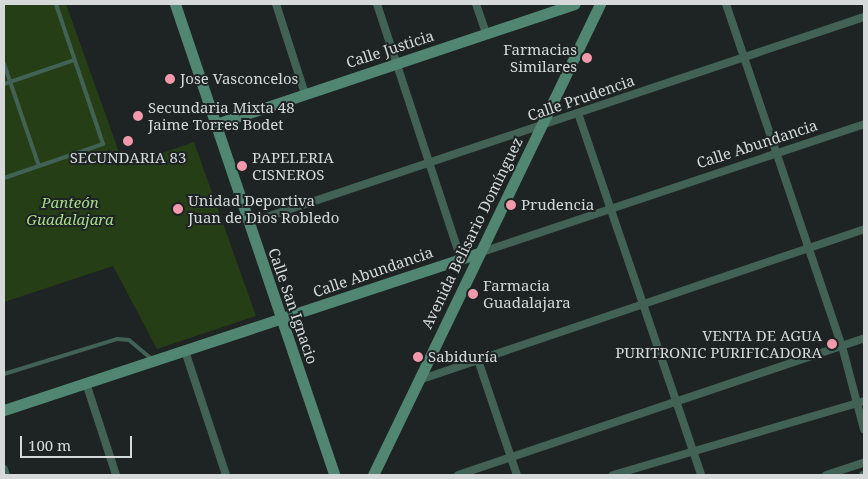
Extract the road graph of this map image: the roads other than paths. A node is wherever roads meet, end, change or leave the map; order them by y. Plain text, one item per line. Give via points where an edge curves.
1 (56, 4) edge
2 (175, 4) edge
3 (276, 4) edge
4 (377, 4) edge
5 (476, 4) edge
6 (574, 4) edge
7 (600, 4) edge
8 (726, 4) edge
9 (864, 17) edge
10 (486, 33) junction
11 (744, 57) junction
12 (74, 60) junction
13 (396, 63) junction
14 (4, 64) edge
15 (10, 82) junction
16 (4, 84) edge
17 (305, 94) junction
18 (578, 113) junction
19 (216, 124) junction
20 (864, 124) edge
21 (540, 126) junction
22 (775, 153) junction
23 (428, 162) junction
24 (39, 166) junction
25 (4, 178) edge
26 (610, 209) junction
27 (249, 222) junction
28 (864, 229) edge
29 (808, 248) junction
30 (479, 253) junction
31 (461, 259) junction
32 (643, 304) junction
33 (281, 319) junction
34 (864, 338) edge
35 (842, 346) junction
36 (185, 351) junction
37 (478, 360) junction
38 (154, 361) junction
39 (4, 374) edge
40 (418, 380) junction
41 (86, 383) junction
42 (676, 402) junction
43 (861, 403) edge
44 (4, 410) edge
45 (864, 429) edge
46 (694, 455) junction
47 (511, 457) junction
48 (864, 463) edge
49 (4, 469) edge
50 (6, 475) edge
51 (116, 475) edge
52 (226, 475) edge
53 (334, 475) edge
54 (372, 475) edge
55 (458, 475) edge
56 (517, 475) edge
57 (613, 475) edge
58 (701, 475) edge
59 (826, 475) edge

1 - 12 lane
2 - 19 street, Calle San Ignacio
3 - 17 street
4 - 13 street
5 - 10 street
6 - 10 street, Calle Justicia
7 - 21 street, Avenida Belisario Domínguez
8 - 11 street
9 - 11 street, Calle Prudencia
10 - 13 street, Calle Justicia
11 - 18 street, Calle Prudencia
11 - 22 street
12 - 15 lane
12 - 24 lane via 103,144
13 - 17 street, Calle Justicia
13 - 23 street
14 - 15 lane
15 - 16 lane
15 - 24 lane
17 - 19 street, Calle Justicia
18 - 21 street, Calle Prudencia
18 - 26 street
19 - 27 street, Calle San Ignacio
20 - 22 street, Calle Abundancia
21 - 23 street, Calle Prudencia
21 - 30 street, Avenida Belisario Domínguez
22 - 26 street, Calle Abundancia
22 - 29 street
23 - 27 street, Calle Prudencia
23 - 31 street
24 - 25 lane
26 - 30 street, Calle Abundancia
26 - 32 street
27 - 33 street, Calle San Ignacio
28 - 29 street
29 - 32 street
29 - 35 street
30 - 31 street, Calle Abundancia
30 - 40 street, Avenida Belisario Domínguez
31 - 33 street, Calle Abundancia
32 - 37 street
32 - 42 street
33 - 36 street, Calle Abundancia
33 - 53 street, Calle San Ignacio
34 - 35 street
35 - 42 street
35 - 43 street
36 - 38 street, Calle Abundancia
36 - 52 street
37 - 40 street
37 - 47 street
38 - 39 lane via 129,340 117,339
38 - 41 street, Calle Abundancia
40 - 54 street, Avenida Belisario Domínguez
41 - 44 street, Calle Abundancia
41 - 51 street
42 - 46 street
42 - 47 street
43 - 45 street
43 - 46 street
46 - 57 street
46 - 58 street
47 - 55 street
47 - 56 street
48 - 59 street
49 - 50 street

